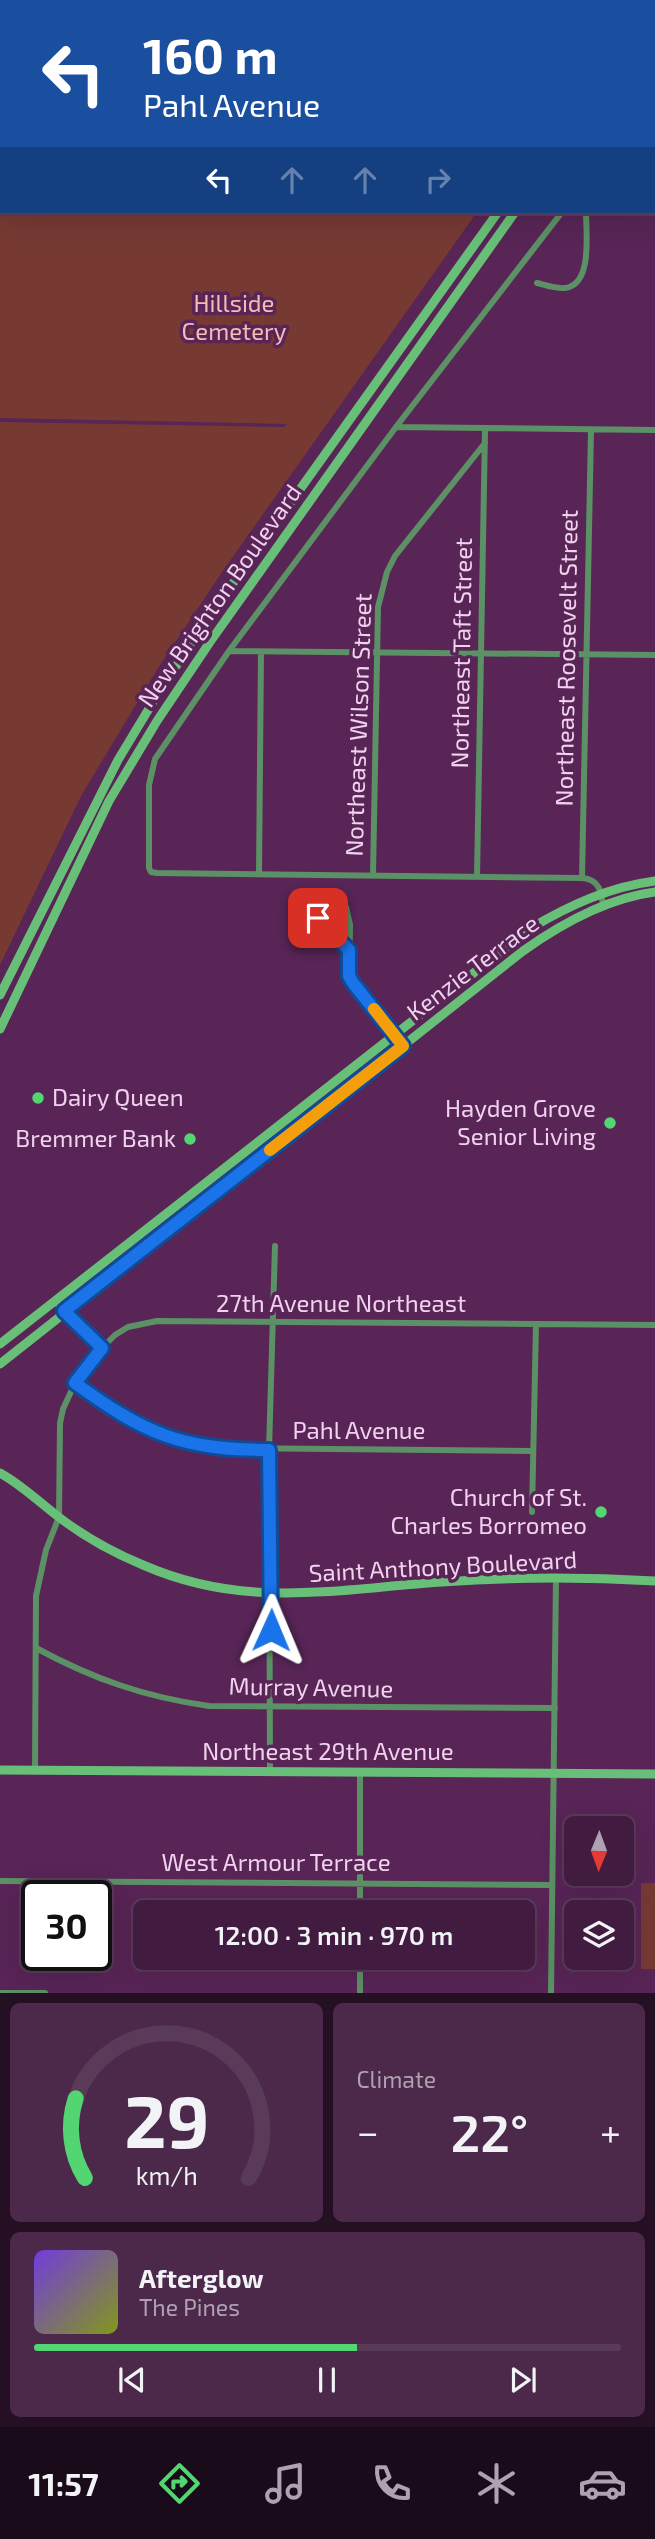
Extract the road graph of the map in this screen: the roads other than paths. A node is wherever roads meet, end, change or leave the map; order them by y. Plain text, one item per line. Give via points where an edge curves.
1 (497, 214) edge
2 (514, 214) edge
3 (560, 214) edge
4 (586, 214) edge
5 (537, 283) dead end
6 (396, 427) junction
7 (485, 430) junction
8 (655, 430) edge
9 (592, 431) junction
10 (485, 443) junction
11 (229, 651) junction
12 (261, 652) junction
13 (378, 653) junction
14 (482, 653) junction
15 (587, 654) junction
16 (655, 655) edge
17 (259, 874) junction
18 (373, 875) junction
19 (477, 877) junction
20 (582, 878) junction
21 (655, 881) edge
22 (655, 892) edge
23 (602, 893) junction
24 (603, 907) junction
25 (349, 950) junction
26 (0, 995) edge
27 (0, 1028) edge
28 (394, 1034) junction
29 (403, 1046) junction
30 (275, 1246) dead end
31 (54, 1301) junction
32 (64, 1311) junction
33 (274, 1323) junction
34 (536, 1324) junction
35 (655, 1325) edge
36 (0, 1344) edge
37 (102, 1348) junction
38 (0, 1364) edge
39 (75, 1383) junction
40 (269, 1450) junction
41 (533, 1451) junction
42 (0, 1464) edge
43 (0, 1473) edge
44 (12, 1479) junction
45 (532, 1512) dead end
46 (59, 1517) junction
47 (556, 1578) junction
48 (655, 1581) edge
49 (271, 1594) junction
50 (36, 1648) junction
51 (271, 1707) junction
52 (555, 1709) junction
53 (0, 1770) edge
54 (34, 1770) junction
55 (270, 1771) junction
56 (360, 1771) junction
57 (554, 1774) junction
58 (655, 1774) edge
59 (0, 1881) edge
60 (360, 1883) junction
61 (551, 1885) junction
62 (360, 1900) edge
63 (360, 1970) edge
64 (0, 1993) edge
65 (45, 1993) edge
66 (360, 1993) edge
67 (551, 1993) edge

1 - 26 main road, New Brighton Boulevard via 162,687 118,760
2 - 27 main road, New Brighton Boulevard via 157,721 109,801
3 - 6 street, New Brighton Boulevard
4 - 5 street via 586,265 579,280 564,288
6 - 7 street
6 - 11 street, New Brighton Boulevard
7 - 9 street
7 - 10 street, Northeast Taft Street
8 - 9 street
9 - 15 street, Northeast Roosevelt Street
10 - 13 street, Northeast Wilson Street via 395,556 378,607
10 - 14 street, Northeast Taft Street
11 - 12 street
11 - 17 street, New Brighton Boulevard via 150,772 149,867 157,873
12 - 13 street
12 - 17 street
13 - 14 street
13 - 18 street, Northeast Wilson Street
14 - 15 street
14 - 19 street, Northeast Taft Street
15 - 16 street
15 - 20 street, Northeast Roosevelt Street
17 - 18 street
18 - 19 street
19 - 20 street
20 - 23 street via 590,878
21 - 23 main road, Kenzie Terrace
22 - 24 main road, Kenzie Terrace
23 - 24 street
23 - 28 main road, Kenzie Terrace via 531,928
24 - 29 main road, Kenzie Terrace via 538,940
25 - 25 street via 311,911 311,908 346,907
25 - 28 street via 349,976
28 - 29 street
28 - 31 main road, Kenzie Terrace
29 - 32 main road, Kenzie Terrace
30 - 33 street
31 - 32 street
31 - 36 main road, Kenzie Terrace
32 - 37 street
32 - 38 main road, Kenzie Terrace
33 - 34 street, 27th Avenue Northeast
33 - 37 street, 27th Avenue Northeast via 142,1323 115,1335
33 - 40 street
34 - 35 street, 27th Avenue Northeast
34 - 41 street
37 - 39 street, 27th Avenue Northeast
39 - 40 street, Pahl Avenue via 123,1417 168,1437 216,1448
39 - 46 street, 27th Avenue Northeast via 60,1423
40 - 41 street, Pahl Avenue
40 - 49 street
41 - 45 street
42 - 44 main road, Saint Anthony Boulevard
43 - 44 main road, Saint Anthony Boulevard
44 - 46 main road, Saint Anthony Boulevard
46 - 49 main road, Saint Anthony Boulevard via 113,1551 155,1570 208,1586
46 - 50 street via 36,1595
47 - 48 main road, Saint Anthony Boulevard
47 - 49 main road, Saint Anthony Boulevard
47 - 52 street
49 - 51 street
50 - 51 street, Murray Avenue via 100,1679 168,1700
50 - 54 street
51 - 52 street, Murray Avenue
51 - 55 street
52 - 57 street
53 - 54 main road, Northeast 29th Avenue
54 - 55 main road, Northeast 29th Avenue
55 - 56 main road, Northeast 29th Avenue
56 - 57 main road, Northeast 29th Avenue
56 - 60 street
57 - 58 main road, Northeast 29th Avenue
57 - 61 street
59 - 60 street, West Armour Terrace
60 - 61 street, West Armour Terrace
60 - 62 street
61 - 67 street
63 - 66 street
64 - 65 street

